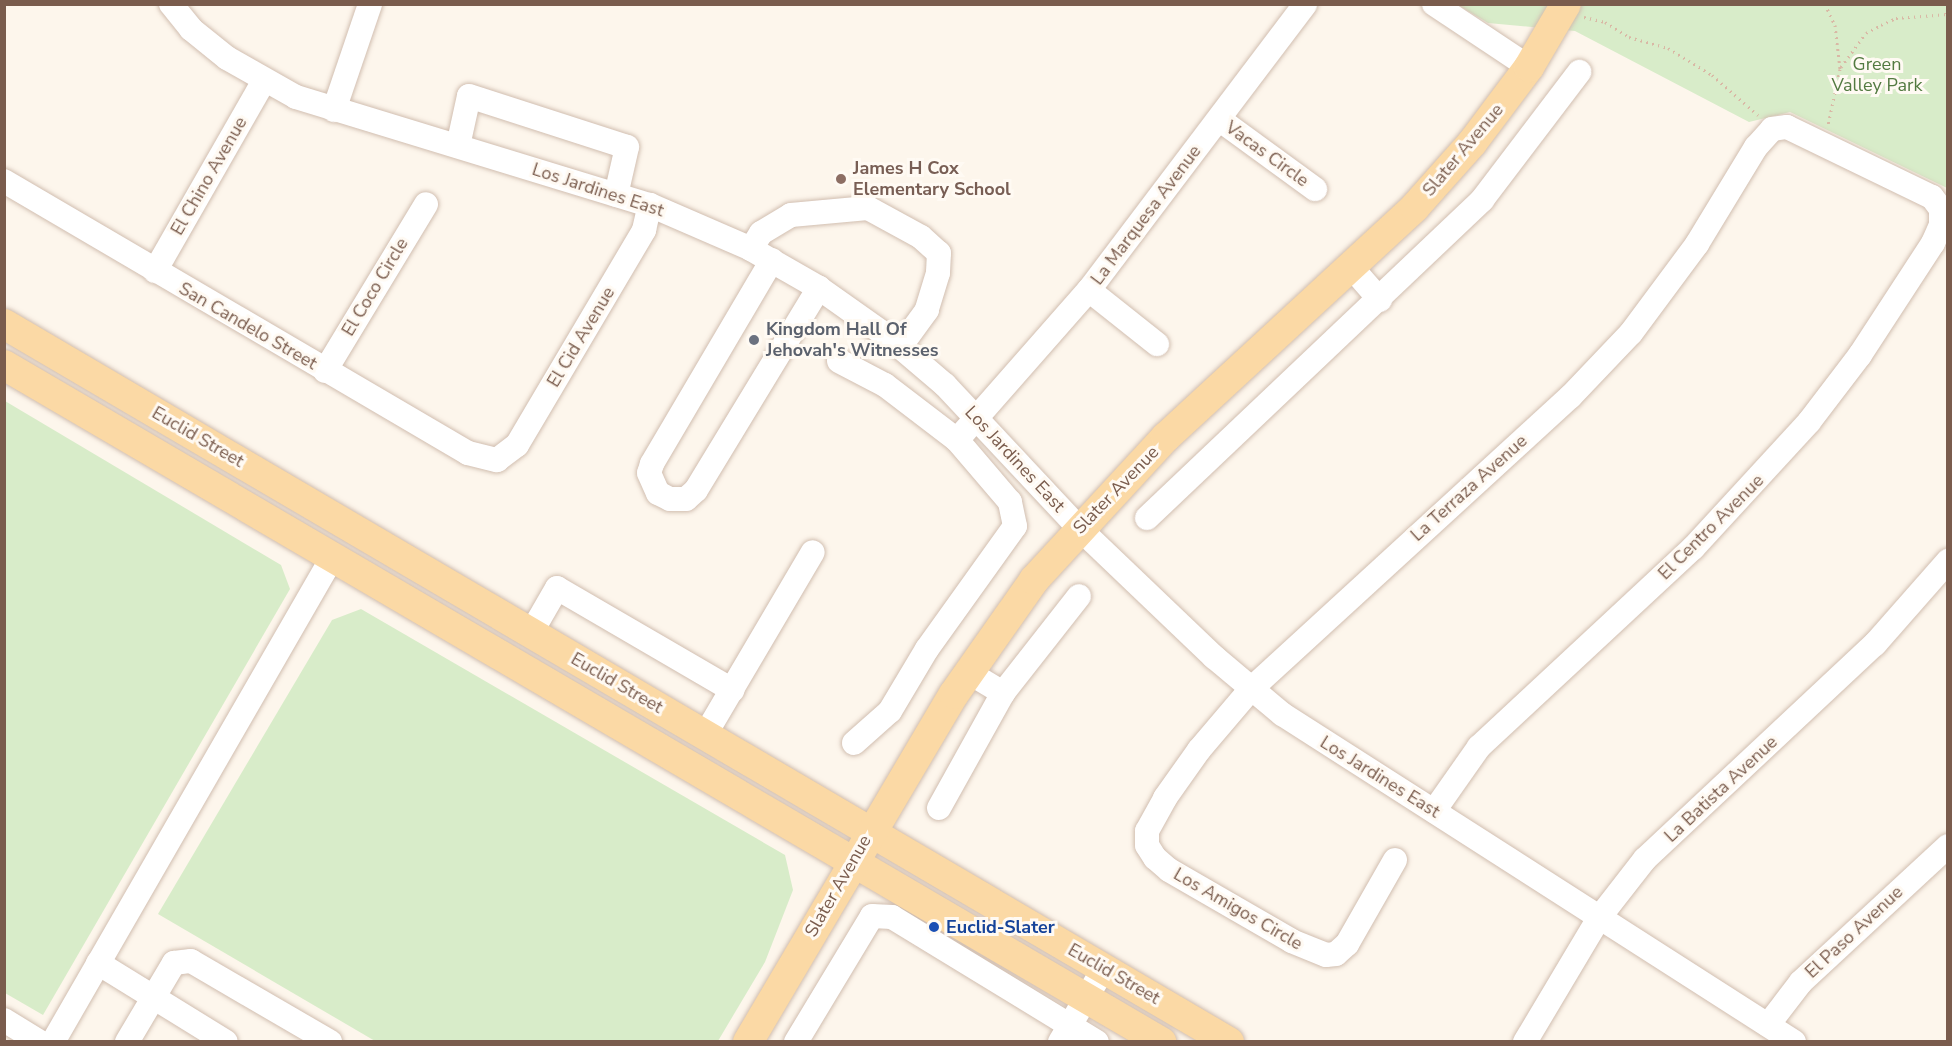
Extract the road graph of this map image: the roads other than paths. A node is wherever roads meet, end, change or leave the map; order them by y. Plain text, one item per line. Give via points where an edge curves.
1 (171, 4) edge
2 (370, 4) edge
3 (1305, 4) edge
4 (1434, 4) edge
5 (1564, 8) edge
6 (1529, 67) junction
7 (1579, 72) dead end
8 (264, 81) junction
9 (334, 110) junction
10 (1218, 119) junction
11 (458, 146) junction
12 (4, 181) edge
13 (1315, 189) dead end
14 (616, 195) junction
15 (426, 204) dead end
16 (650, 205) junction
17 (1941, 209) joint
18 (751, 249) junction
19 (772, 260) junction
20 (1353, 269) junction
21 (154, 271) junction
22 (819, 288) junction
23 (1089, 290) junction
24 (1380, 300) junction
25 (4, 324) edge
26 (1157, 344) dead end
27 (900, 347) junction
28 (839, 361) dead end
29 (4, 365) edge
30 (325, 371) junction
31 (979, 420) junction
32 (957, 440) junction
33 (497, 460) joint
34 (1147, 518) dead end
35 (1079, 528) junction
36 (813, 552) dead end
37 (333, 556) junction
38 (1947, 561) edge
39 (1079, 596) dead end
40 (531, 633) junction
41 (514, 662) junction
42 (968, 672) junction
43 (1251, 689) junction
44 (732, 690) junction
45 (1003, 693) junction
46 (705, 735) junction
47 (854, 743) dead end
48 (939, 808) dead end
49 (1434, 811) junction
50 (870, 831) junction
51 (1147, 845) joint
52 (1947, 846) edge
53 (854, 860) junction
54 (1395, 860) dead end
55 (1599, 918) junction
56 (99, 963) junction
57 (1104, 968) junction
58 (1086, 998) junction
59 (151, 999) junction
60 (4, 1020) edge
61 (1768, 1025) junction
62 (1065, 1033) edge
63 (40, 1041) edge
64 (53, 1041) edge
65 (127, 1041) edge
66 (226, 1041) edge
67 (330, 1041) edge
68 (748, 1041) edge
69 (796, 1041) edge
70 (1097, 1041) edge
71 (1161, 1041) edge
72 (1229, 1041) edge
73 (1526, 1041) edge
74 (1794, 1041) edge

1 - 8 street, Los Jardines East via 209,44
2 - 9 street
3 - 10 street, La Marquesa Avenue
4 - 6 street
5 - 6 main road, Slater Avenue
6 - 20 main road, Slater Avenue via 1472,143
7 - 24 street via 1482,200
8 - 9 street, Los Jardines East
8 - 21 street, El Chino Avenue
9 - 11 street, Los Jardines East
10 - 13 street, Vacas Circle
10 - 23 street, La Marquesa Avenue
11 - 14 street, Los Jardines East
11 - 14 street via 469,96 627,147
12 - 21 street, San Candelo Street
14 - 16 street, Los Jardines East
15 - 30 street, El Coco Circle
16 - 18 street, Los Jardines East
16 - 33 street, El Cid Avenue via 644,230 517,445
17 - 43 street, La Terraza Avenue via 1919,190 1779,128 1756,147 1697,244 1631,333 1570,397
17 - 49 street, El Centro Avenue via 1941,225 1933,243 1860,355 1809,422 1694,548 1479,747
18 - 19 street, Los Jardines East
18 - 27 street via 761,233 791,215 868,208 921,237 939,253 938,273 927,310
19 - 22 street, Los Jardines East
19 - 22 street via 652,464 650,473 658,493 670,499 686,499 696,490
20 - 24 street
20 - 35 main road, Slater Avenue via 1166,437
21 - 30 street, San Candelo Street
22 - 27 street, Los Jardines East
23 - 26 street
23 - 31 street, La Marquesa Avenue
24 - 34 street
25 - 40 main road, Euclid Street
27 - 31 street, Los Jardines East
28 - 32 street via 885,385
29 - 37 main road, Euclid Street
30 - 33 street, San Candelo Street via 468,453
31 - 32 street, La Marquesa Avenue
31 - 35 street, Los Jardines East
32 - 47 street via 1010,502 1015,526 927,649 890,711
35 - 42 main road, Slater Avenue via 1034,579
35 - 43 street, Los Jardines East
36 - 44 street
37 - 41 main road, Euclid Street
37 - 56 street
38 - 55 street, La Batista Avenue via 1875,644 1645,859
39 - 45 street
40 - 41 main road
40 - 44 street via 557,588
40 - 46 main road, Euclid Street
41 - 53 main road, Euclid Street
42 - 45 street
42 - 50 main road, Slater Avenue
43 - 49 street, Los Jardines East via 1335,751
43 - 51 street, La Terraza Avenue via 1165,798 1147,831
44 - 46 street
45 - 48 street
46 - 50 main road, Euclid Street
49 - 55 street, Los Jardines East
50 - 53 main road, Slater Avenue
50 - 57 main road, Euclid Street
51 - 54 street, Los Amigos Circle via 1170,870 1292,941 1326,955 1336,954 1347,944
52 - 61 street, El Paso Avenue via 1801,982
53 - 58 main road, Euclid Street
53 - 68 main road, Slater Avenue
55 - 61 street, Los Jardines East
55 - 73 street, La Batista Avenue
56 - 59 street
56 - 64 street
57 - 58 street
57 - 72 main road, Euclid Street
58 - 62 street
58 - 71 main road, Euclid Street
59 - 65 street
59 - 66 street
59 - 67 street via 174,963 191,961
60 - 63 street
61 - 74 street, Los Jardines East
62 - 69 street via 892,917 872,916
62 - 70 street

